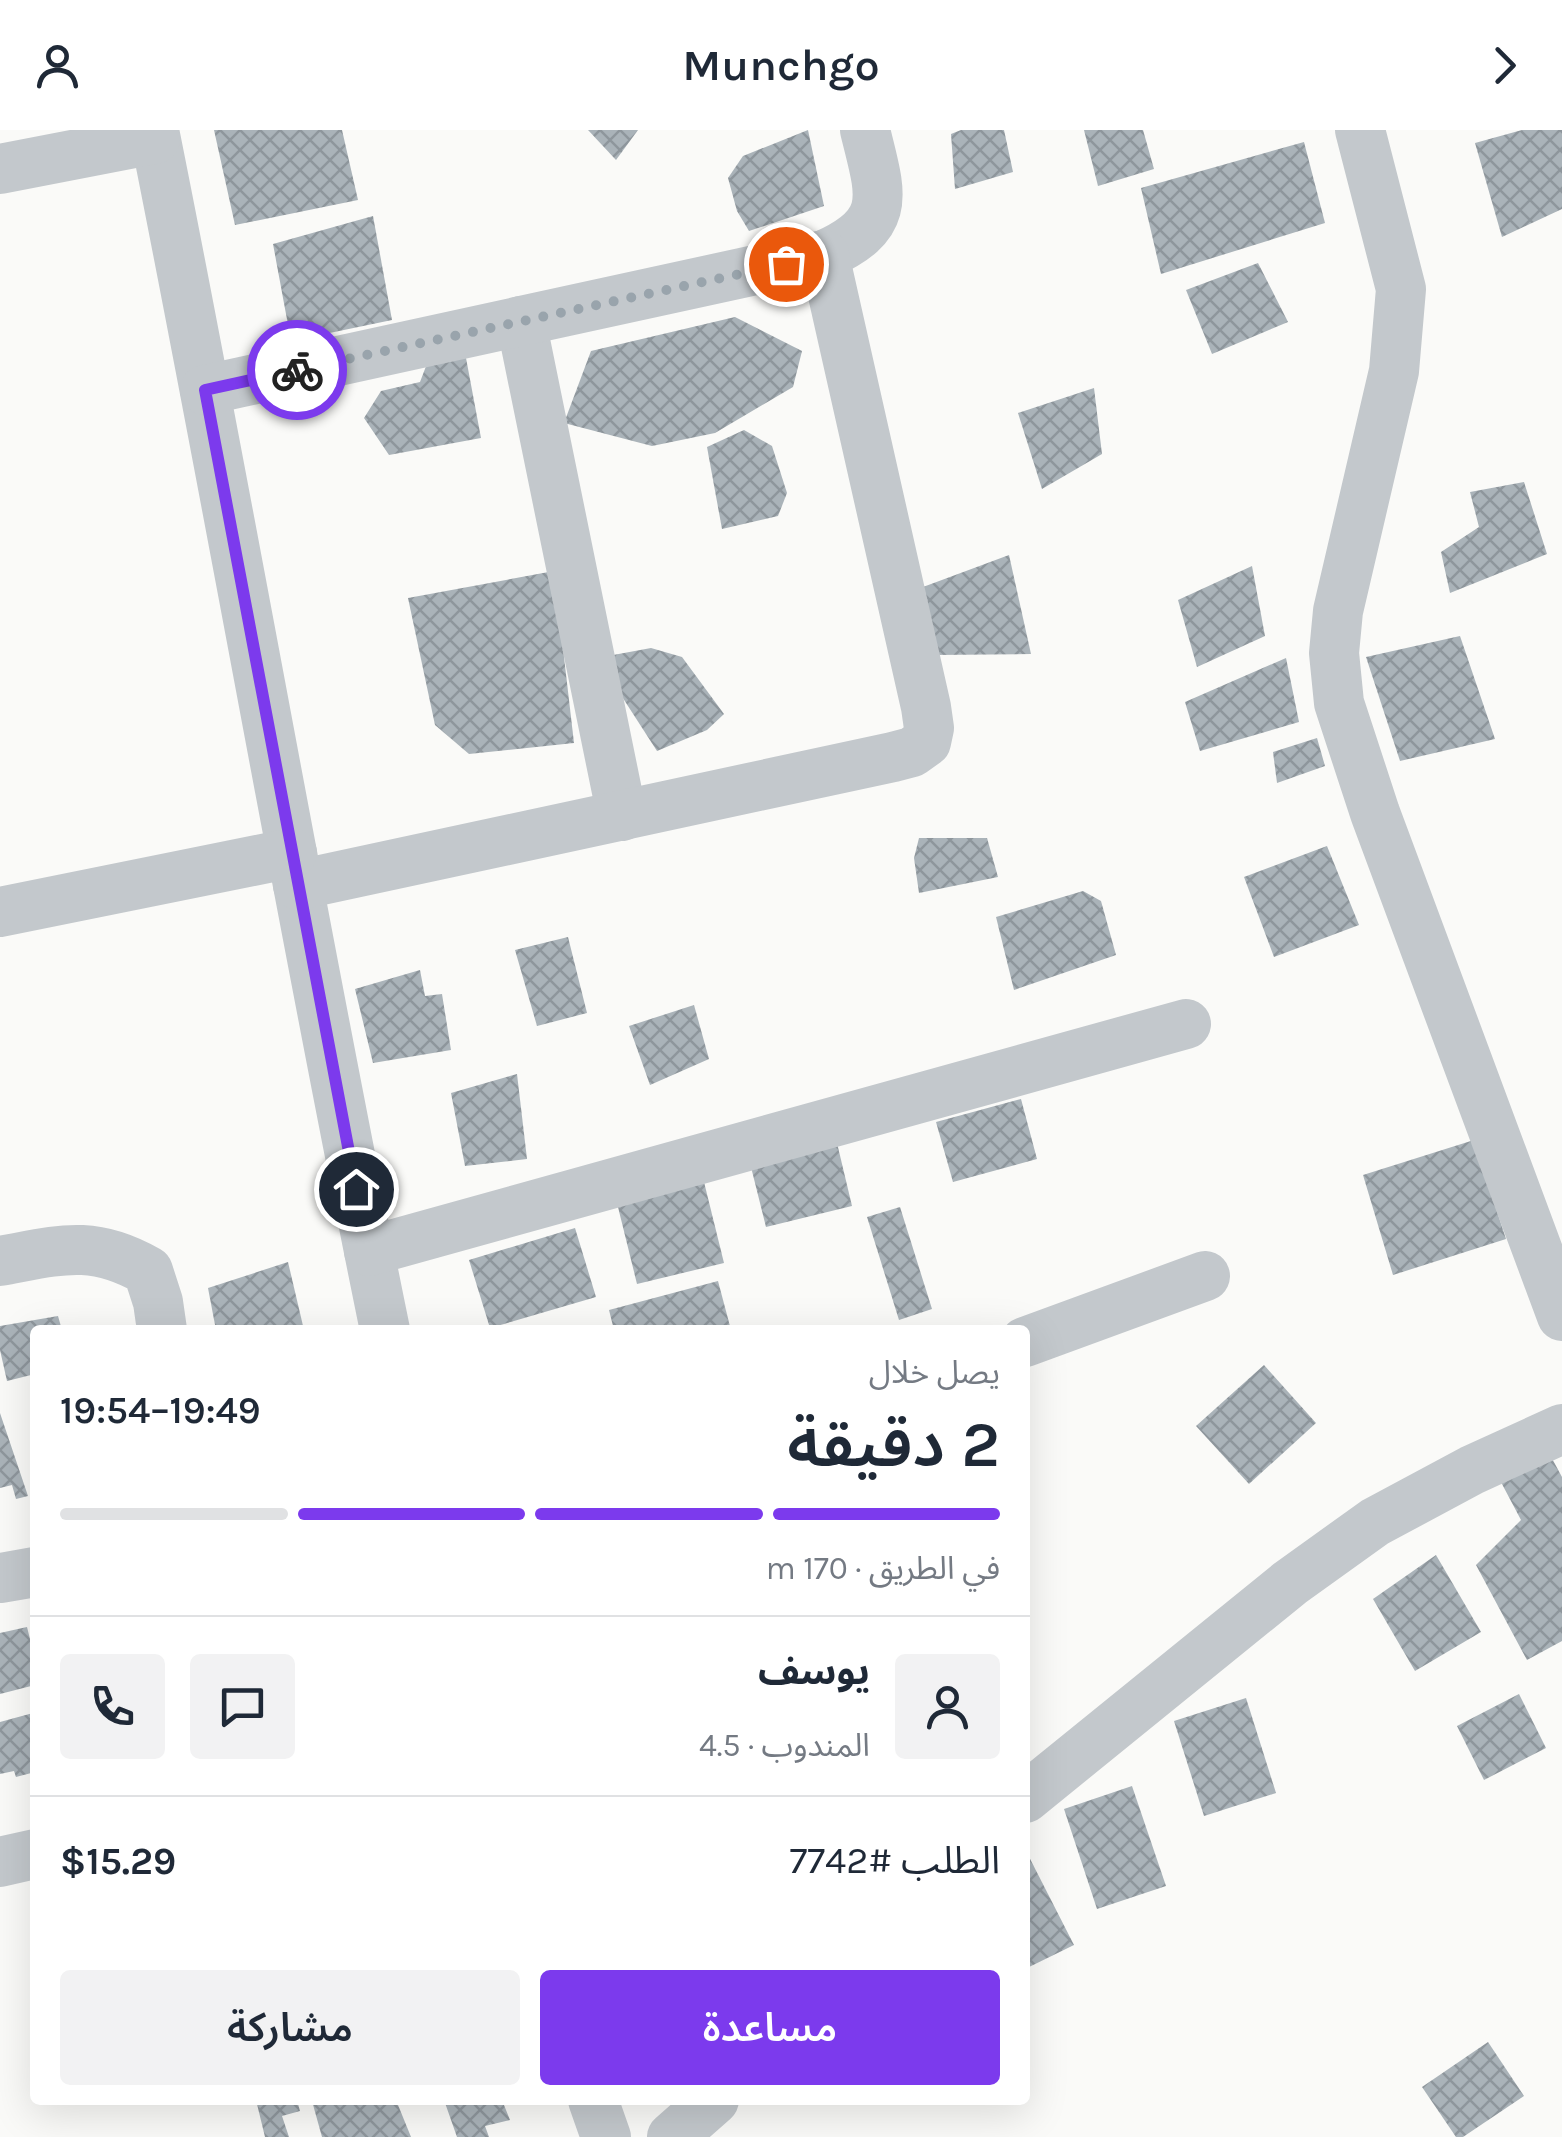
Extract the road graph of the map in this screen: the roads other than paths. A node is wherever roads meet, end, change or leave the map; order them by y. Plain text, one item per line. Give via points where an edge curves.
1 (866, 130) edge
2 (1360, 130) edge
3 (154, 134) edge
4 (0, 169) edge
5 (824, 255) junction
6 (521, 321) junction
7 (205, 390) junction
8 (622, 816) junction
9 (295, 869) junction
10 (0, 912) edge
11 (1186, 1024) dead end
12 (369, 1251) junction
13 (0, 1262) edge
14 (1206, 1276) dead end
15 (1562, 1316) edge
16 (161, 1325) edge
17 (384, 1325) edge
18 (1030, 1340) edge
19 (1562, 1429) edge
20 (30, 1573) edge
21 (0, 1578) edge
22 (1030, 1794) edge
23 (30, 1855) edge
24 (0, 1862) edge
25 (594, 2105) edge
26 (708, 2105) edge
27 (606, 2137) edge
28 (672, 2137) edge

1 - 5 street via 878,203 870,227
2 - 15 street via 1401,289 1394,371 1338,611 1339,702
3 - 4 street
3 - 7 street
5 - 6 street
5 - 8 street via 926,707 926,742 893,757
6 - 7 street
6 - 8 street
7 - 9 street
8 - 9 street
9 - 10 street
9 - 12 street
11 - 12 street
12 - 17 street
13 - 16 street via 61,1250 96,1249 124,1258 148,1271
14 - 18 street
19 - 22 street via 1375,1522
20 - 21 street
23 - 24 street
25 - 27 street
26 - 28 street

